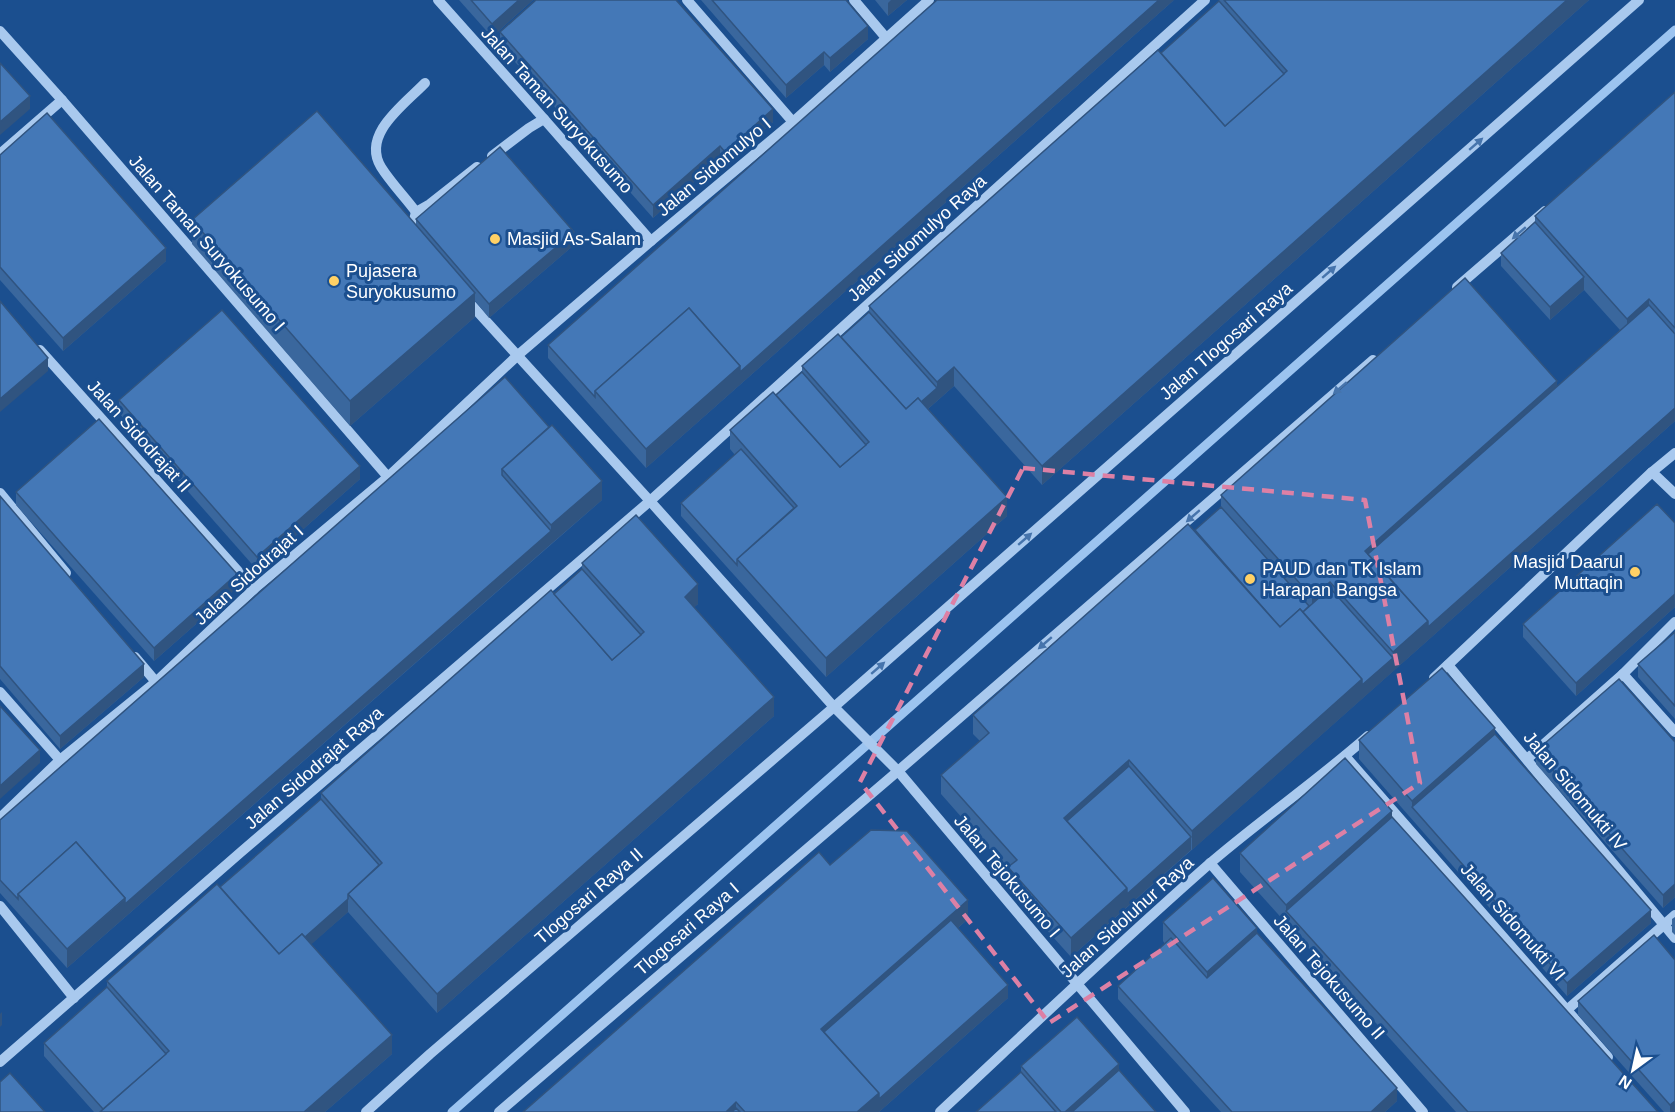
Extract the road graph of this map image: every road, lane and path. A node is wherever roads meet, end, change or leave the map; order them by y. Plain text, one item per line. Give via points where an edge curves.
1 (438, 0) edge
2 (687, 0) edge
3 (854, 0) edge
4 (929, 0) edge
5 (1205, 0) edge
6 (1639, 0) edge
7 (0, 31) edge
8 (887, 39) junction
9 (425, 83) dead end
10 (62, 100) junction
11 (544, 119) junction
12 (794, 122) junction
13 (0, 154) edge
14 (1557, 201) edge
15 (416, 212) junction
16 (651, 241) junction
17 (420, 246) edge
18 (457, 288) edge
19 (1449, 294) edge
20 (32, 341) edge
21 (1386, 349) edge
22 (518, 355) junction
23 (1675, 453) edge
24 (1652, 472) junction
25 (388, 477) junction
26 (0, 494) edge
27 (1675, 494) edge
28 (650, 501) junction
29 (74, 583) edge
30 (254, 589) junction
31 (1675, 622) edge
32 (126, 646) edge
33 (1448, 665) junction
34 (1623, 674) junction
35 (156, 682) junction
36 (1422, 688) edge
37 (0, 692) edge
38 (834, 707) junction
39 (1379, 726) edge
40 (1675, 732) edge
41 (1345, 756) junction
42 (1527, 759) junction
43 (60, 760) junction
44 (898, 771) junction
45 (0, 818) edge
46 (1210, 863) junction
47 (0, 906) edge
48 (1675, 915) edge
49 (1664, 925) junction
50 (1675, 938) edge
51 (1076, 984) junction
52 (74, 998) junction
53 (1568, 1009) junction
54 (0, 1062) edge
55 (1619, 1069) edge
56 (1420, 1111) edge
57 (366, 1112) edge
58 (499, 1112) edge
59 (940, 1112) edge
60 (1185, 1112) edge

1 - 11 street, Jalan Taman Suryokusumo
2 - 12 street
3 - 8 street
4 - 8 street, Jalan Sidomulyo I
5 - 28 street, Jalan Sidomulyo Raya
38 -> 6 street, Jalan Tlogosari Raya
7 - 10 street, Jalan Taman Suryokusumo I
8 - 12 street, Jalan Sidomulyo I
9 - 15 street via 379,132 375,148 380,166
10 - 13 street
10 - 25 street, Jalan Taman Suryokusumo I
11 - 15 street
11 - 16 street, Jalan Taman Suryokusumo
12 - 16 street, Jalan Sidomulyo I
14 -> 19 street
15 - 17 street via 411,232
16 - 22 street, Jalan Sidomulyo I
18 - 22 street, Jalan Tejokusumo I
20 - 30 street, Jalan Sidodrajat II
21 -> 44 street
22 - 25 street, Jalan Sidodrajat I
22 - 28 street, Jalan Tejokusumo I
23 - 24 street
24 - 27 street
24 - 33 street
25 - 30 street, Jalan Sidodrajat I
26 - 29 street
28 - 38 street, Jalan Tejokusumo I
28 - 52 street, Jalan Sidodrajat Raya
30 - 35 street, Jalan Sidodrajat I
31 - 34 street
32 - 35 street
33 - 36 street
33 - 42 street, Jalan Sidomukti IV
34 - 40 street
34 - 42 street
35 - 43 street, Jalan Sidodrajat I
37 - 43 street
38 - 44 street, Jalan Tejokusumo I
38 - 57 street, Tlogosari Raya II
39 - 41 street, Jalan Sidoluhur Raya
41 - 46 street, Jalan Sidoluhur Raya
41 - 53 street, Jalan Sidomukti VI
42 - 49 street, Jalan Sidomukti IV
43 - 45 street, Jalan Sidodrajat I
44 - 51 street, Jalan Tejokusumo I
44 - 58 street, Tlogosari Raya I
46 - 51 street, Jalan Sidoluhur Raya
46 - 56 street, Jalan Tejokusumo II
47 - 52 street
48 - 49 street
49 - 50 street, Jalan Sidomukti IV
49 - 53 street
51 - 59 street, Jalan Sidoluhur Raya
51 - 60 street, Jalan Tejokusumo I
52 - 54 street, Jalan Sidodrajat Raya
53 - 55 street, Jalan Sidomukti VI

